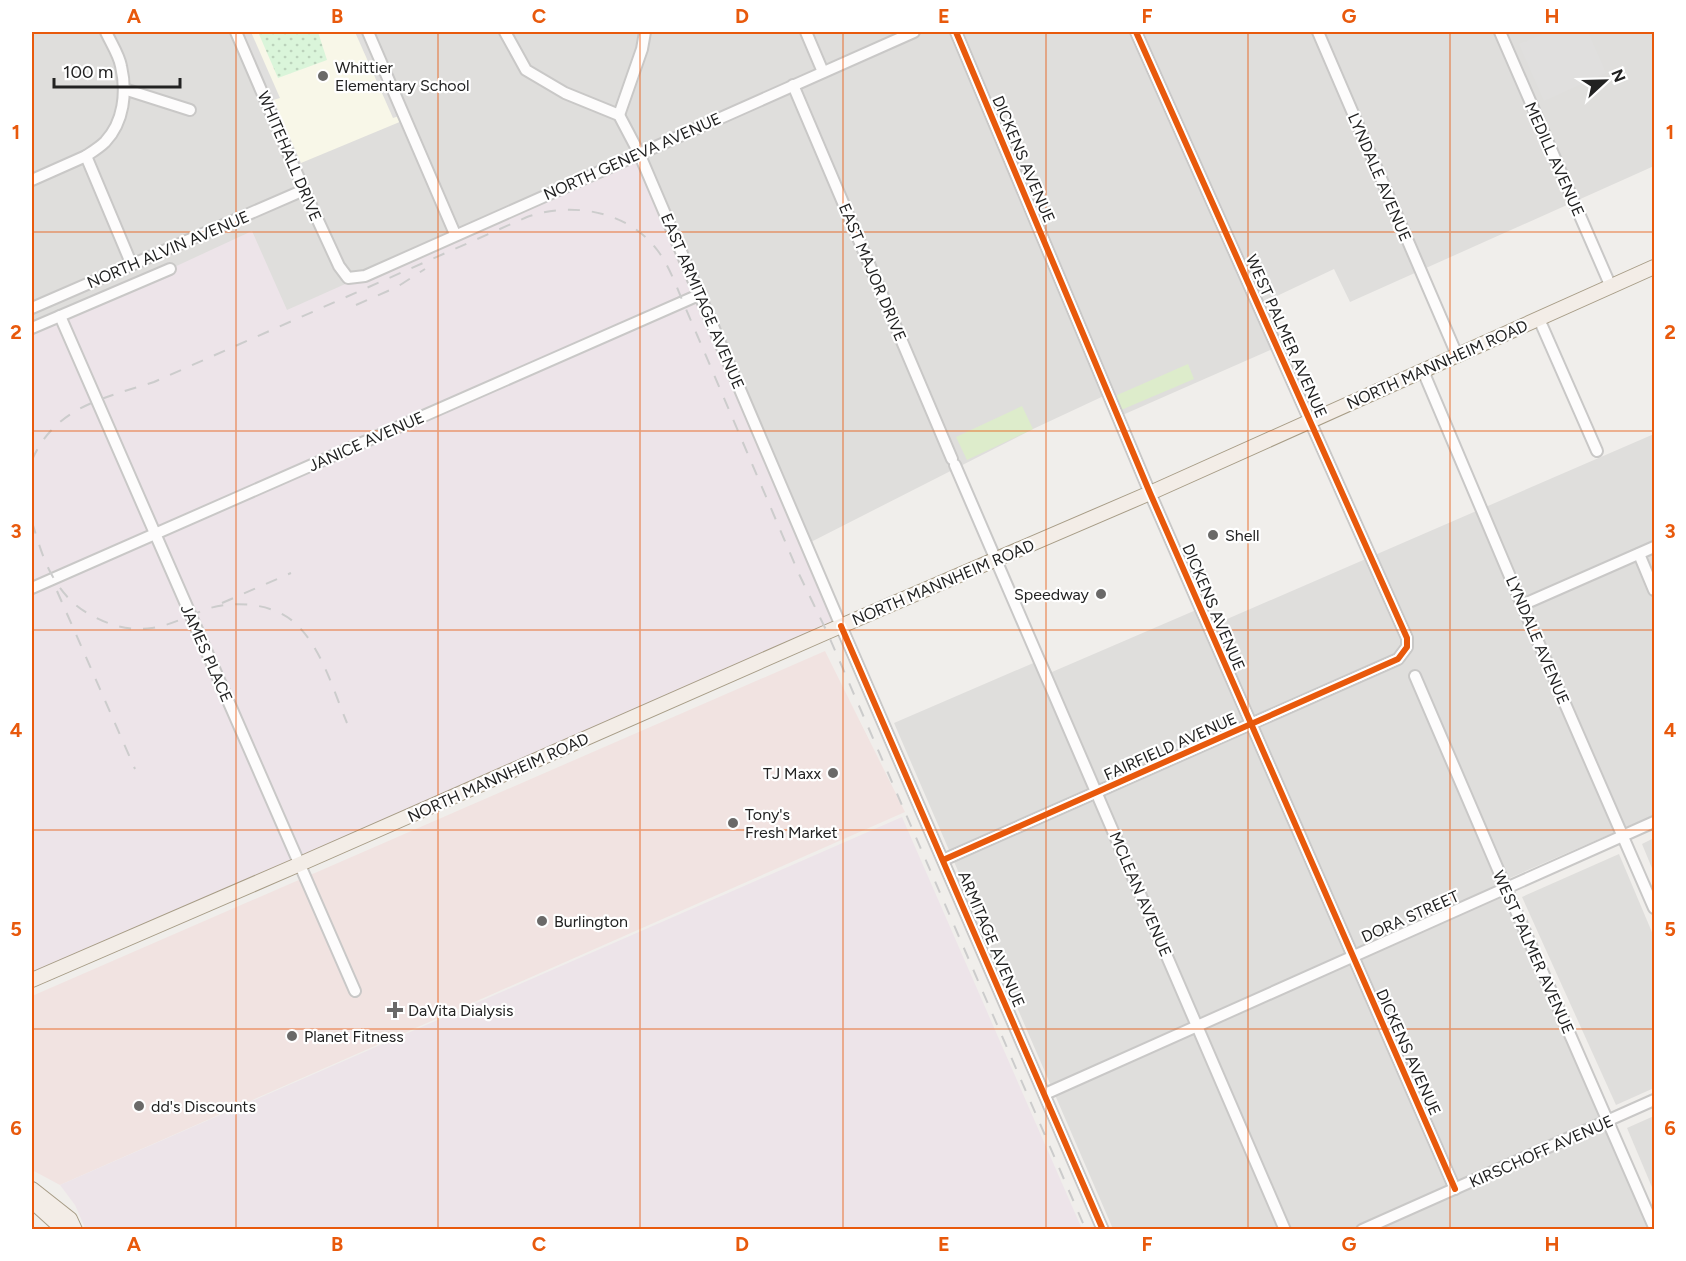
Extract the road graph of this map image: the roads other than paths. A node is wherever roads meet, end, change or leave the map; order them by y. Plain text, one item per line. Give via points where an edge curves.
1 (106, 32) edge
2 (236, 32) edge
3 (369, 32) edge
4 (505, 32) edge
5 (645, 32) edge
6 (806, 32) edge
7 (914, 32) edge
8 (956, 32) edge
9 (1136, 32) edge
10 (1318, 32) edge
11 (1500, 32) edge
12 (823, 72) junction
13 (793, 85) junction
14 (124, 89) junction
15 (190, 110) dead end
16 (619, 115) junction
17 (639, 153) junction
18 (86, 156) junction
19 (32, 180) edge
20 (304, 190) junction
21 (455, 234) junction
22 (131, 264) junction
23 (1654, 268) edge
24 (170, 269) dead end
25 (348, 278) joint
26 (1611, 287) junction
27 (701, 294) junction
28 (32, 308) edge
29 (60, 316) junction
30 (1539, 319) junction
31 (32, 328) edge
32 (1457, 355) junction
33 (1423, 371) junction
34 (1310, 421) junction
35 (1597, 451) dead end
36 (1150, 493) junction
37 (155, 534) junction
38 (1654, 547) edge
39 (1639, 554) junction
40 (995, 560) junction
41 (32, 588) edge
42 (1654, 590) edge
43 (1522, 605) junction
44 (841, 626) junction
45 (1405, 651) joint
46 (1415, 675) dead end
47 (1251, 725) junction
48 (1097, 792) junction
49 (1654, 822) edge
50 (1623, 836) junction
51 (943, 860) junction
52 (300, 864) junction
53 (1506, 888) junction
54 (1654, 908) edge
55 (1352, 957) junction
56 (32, 980) edge
57 (355, 991) dead end
58 (1198, 1026) junction
59 (1044, 1094) junction
60 (1654, 1100) edge
61 (1608, 1121) junction
62 (1455, 1189) junction
63 (32, 1190) edge
64 (32, 1201) edge
65 (1375, 1227) edge
66 (1654, 1227) edge
67 (64, 1230) edge
68 (75, 1230) edge
69 (1103, 1230) edge
70 (1285, 1230) edge
71 (1362, 1230) edge

1 - 14 street via 121,65
2 - 20 street, WHITEHALL DRIVE
3 - 21 street
4 - 16 street via 526,70 564,93
5 - 16 street
6 - 12 street
7 - 12 street, NORTH GENEVA AVENUE
8 - 36 street, DICKENS AVENUE
9 - 34 street, WEST PALMER AVENUE
10 - 32 street, LYNDALE AVENUE
11 - 26 street, MEDILL AVENUE
12 - 13 street, NORTH GENEVA AVENUE
13 - 17 street, NORTH GENEVA AVENUE
13 - 40 street, EAST MAJOR DRIVE
14 - 15 street
14 - 18 street via 116,126 105,142
16 - 17 street, EAST ARMITAGE AVENUE
17 - 21 street, NORTH GENEVA AVENUE
17 - 27 street, EAST ARMITAGE AVENUE
18 - 19 street
18 - 22 street
20 - 22 street, NORTH ALVIN AVENUE
20 - 25 street, WHITEHALL DRIVE
21 - 25 street, NORTH GENEVA AVENUE via 365,276
22 - 28 street, NORTH ALVIN AVENUE
23 - 26 main road, NORTH MANNHEIM ROAD
24 - 29 street
26 - 30 main road, NORTH MANNHEIM ROAD
27 - 37 street, JANICE AVENUE
27 - 44 street, EAST ARMITAGE AVENUE
29 - 31 street
29 - 37 street, JAMES PLACE
30 - 32 main road, NORTH MANNHEIM ROAD
30 - 35 street
32 - 33 main road, NORTH MANNHEIM ROAD
33 - 34 main road, NORTH MANNHEIM ROAD
33 - 43 street, LYNDALE AVENUE
34 - 36 main road, NORTH MANNHEIM ROAD
34 - 45 street, WEST PALMER AVENUE via 1407,638
36 - 40 main road, NORTH MANNHEIM ROAD
36 - 47 street, DICKENS AVENUE
37 - 41 street, JANICE AVENUE
37 - 52 street, JAMES PLACE
38 - 39 street
39 - 42 street
39 - 43 street
40 - 44 main road, NORTH MANNHEIM ROAD
40 - 48 street, MCLEAN AVENUE
43 - 50 street, LYNDALE AVENUE
44 - 51 street, ARMITAGE AVENUE
44 - 52 main road, NORTH MANNHEIM ROAD
45 - 47 street, FAIRFIELD AVENUE via 1398,658
46 - 53 street, WEST PALMER AVENUE
47 - 48 street, FAIRFIELD AVENUE
47 - 55 street, DICKENS AVENUE
48 - 51 street, FAIRFIELD AVENUE
48 - 58 street, MCLEAN AVENUE
49 - 50 street, DORA STREET
50 - 53 street, DORA STREET
50 - 54 street, LYNDALE AVENUE
51 - 59 street, ARMITAGE AVENUE
52 - 56 main road, NORTH MANNHEIM ROAD
52 - 57 street, JAMES PLACE
53 - 55 street, DORA STREET
53 - 61 street, WEST PALMER AVENUE
55 - 58 street, DORA STREET
55 - 62 street, DICKENS AVENUE
58 - 59 street, DORA STREET
58 - 70 street, MCLEAN AVENUE
59 - 69 street, ARMITAGE AVENUE
60 - 61 street, KIRSCHOFF AVENUE
61 - 62 street, KIRSCHOFF AVENUE
61 - 66 street, WEST PALMER AVENUE
62 - 65 street, KIRSCHOFF AVENUE
63 - 68 main road via 70,1219
64 - 67 main road
65 - 71 street, KIRSCHOFF AVENUE

